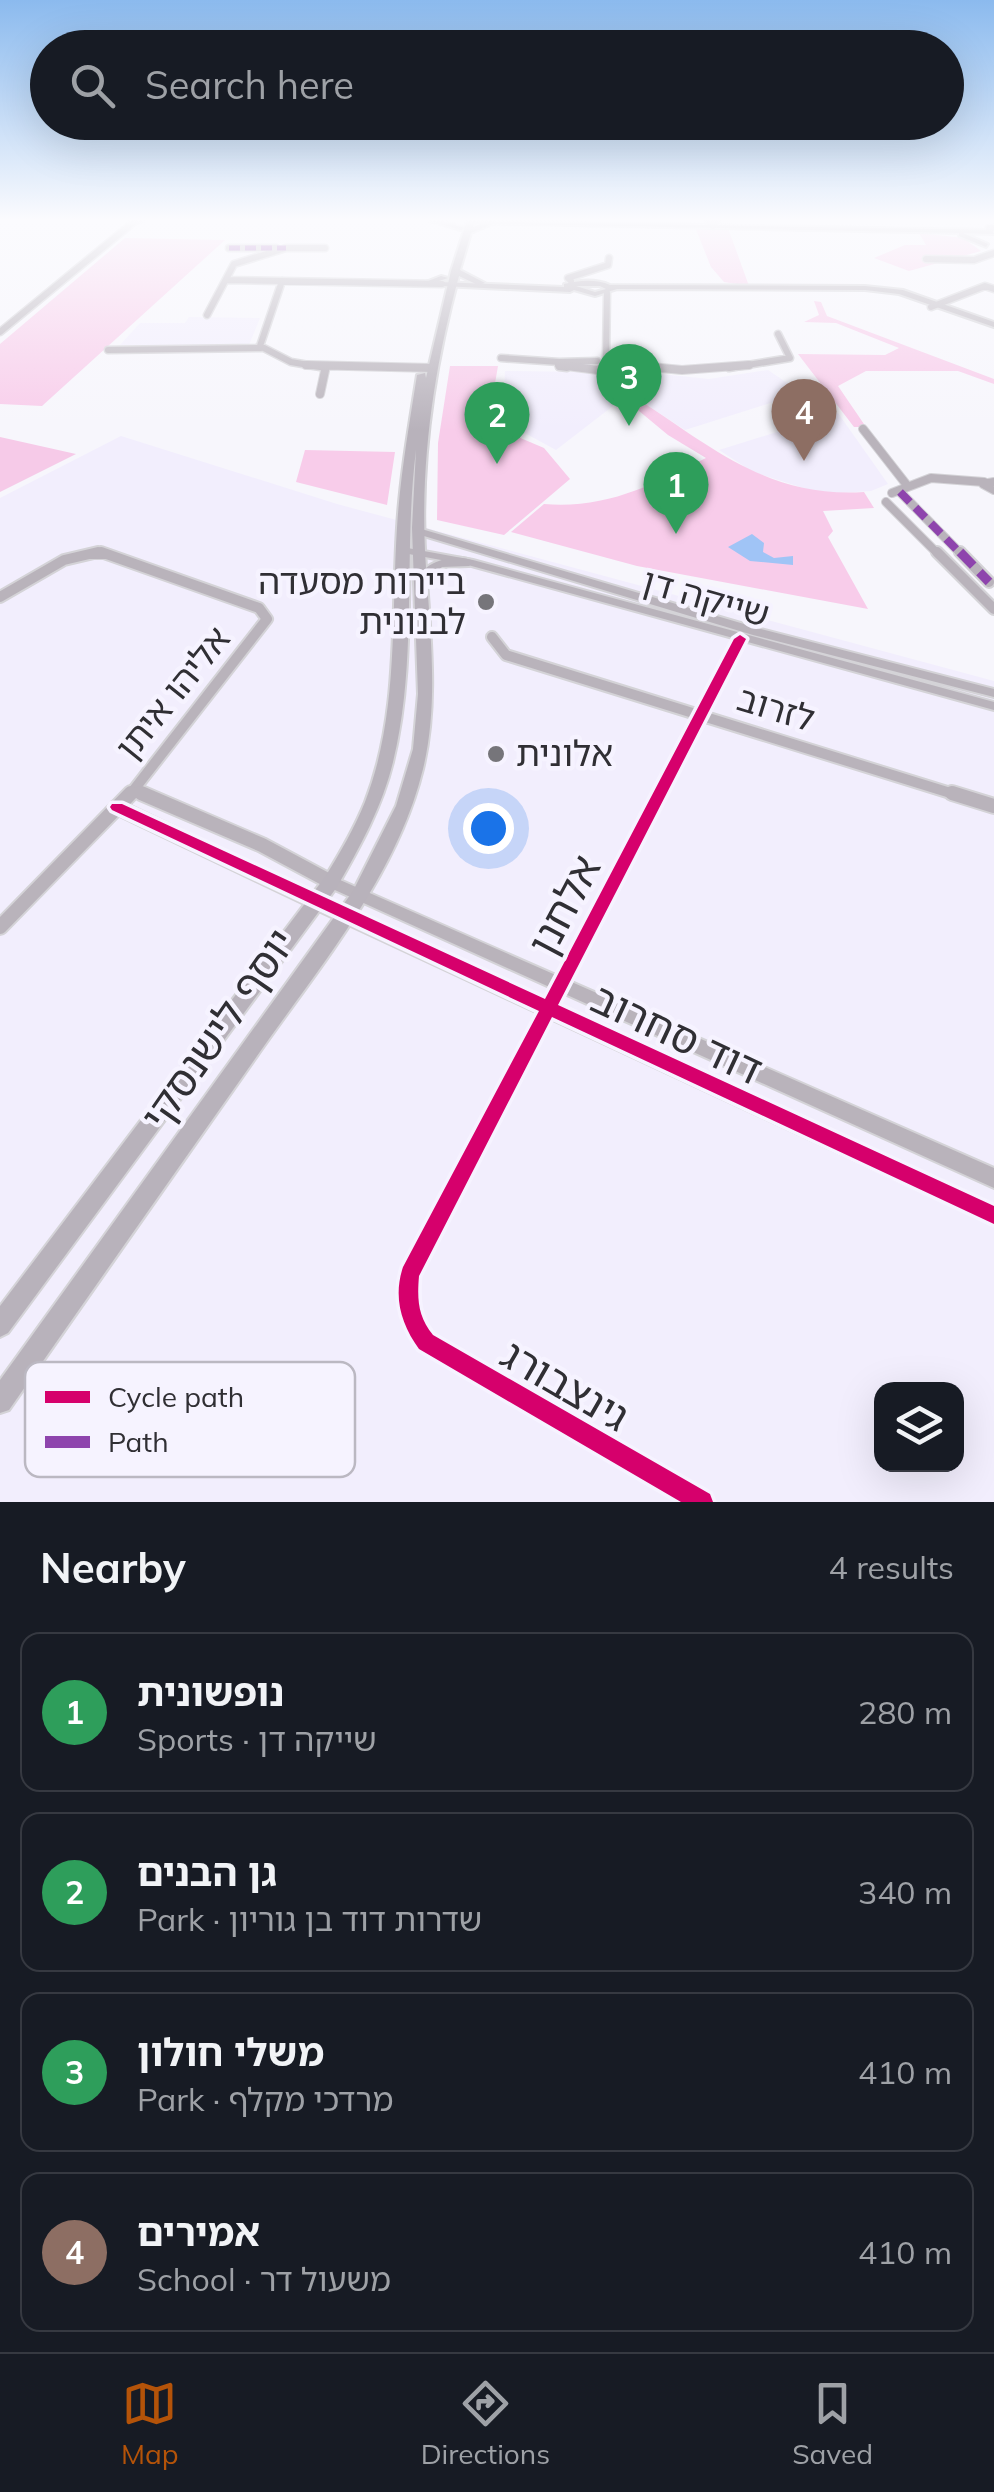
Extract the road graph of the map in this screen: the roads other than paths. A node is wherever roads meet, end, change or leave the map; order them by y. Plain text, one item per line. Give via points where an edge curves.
1 (48, 291) edge
2 (221, 291) edge
3 (279, 291) edge
4 (450, 291) edge
5 (587, 291) edge
6 (972, 291) edge
7 (610, 292) junction
8 (934, 306) junction
9 (207, 315) dead end
10 (994, 328) edge
11 (0, 332) edge
12 (778, 334) dead end
13 (261, 348) junction
14 (108, 350) dead end
15 (501, 358) dead end
16 (606, 362) junction
17 (326, 366) junction
18 (428, 368) junction
19 (320, 394) dead end
20 (863, 429) dead end
21 (990, 486) edge
22 (903, 488) junction
23 (415, 547) junction
24 (496, 557) junction
25 (469, 562) junction
26 (420, 579) junction
27 (992, 581) edge
28 (970, 586) junction
29 (0, 597) edge
30 (994, 609) edge
31 (492, 637) dead end
32 (740, 640) junction
33 (994, 693) edge
34 (994, 706) edge
35 (700, 714) junction
36 (134, 790) junction
37 (994, 806) edge
38 (117, 807) junction
39 (332, 882) junction
40 (358, 896) junction
41 (316, 902) junction
42 (344, 916) junction
43 (0, 926) edge
44 (559, 984) junction
45 (547, 1010) junction
46 (994, 1178) edge
47 (994, 1215) edge
48 (407, 1313) joint
49 (0, 1325) edge
50 (28, 1362) edge
51 (25, 1366) edge
52 (0, 1401) edge
53 (702, 1502) edge

1 - 11 street
2 - 9 street
3 - 13 street
4 - 18 main road
5 - 7 street
6 - 8 street
7 - 8 street via 866,293
7 - 16 street
8 - 10 street
12 - 16 street via 790,358 723,371
13 - 14 street
13 - 17 street via 277,360
15 - 16 street
17 - 18 street
17 - 19 street
18 - 23 main road
18 - 23 main road
20 - 22 street
21 - 22 street via 942,480
22 - 27 street
22 - 28 street via 890,504
23 - 24 street, שייקה דן
23 - 24 street
23 - 25 street, שייקה דן
23 - 26 main road, יוסף לישנסקי
23 - 39 main road, יוסף לישנסקי via 388,762 370,814
24 - 33 street, שייקה דן
25 - 26 main road via 439,563
25 - 32 street, שייקה דן
26 - 40 main road, יוסף לישנסקי via 420,750 388,844
27 - 28 street
28 - 30 street
29 - 36 street, אליהו איתן via 64,560 100,552 264,612 262,630
31 - 35 street, לזרוב via 506,655
32 - 34 street, שייקה דן
32 - 35 street, אלחנן
35 - 37 street, לזרוב
35 - 44 street, אלחנן
36 - 38 street, אליהו איתן
36 - 39 street, דוד סחרוב
38 - 41 street, דוד סחרוב
38 - 43 street, אליהו איתן
39 - 40 street, דוד סחרוב
39 - 41 main road, יוסף לישנסקי
40 - 42 main road, יוסף לישנסקי
40 - 44 street, דוד סחרוב
41 - 42 street, דוד סחרוב
41 - 49 main road, יוסף לישנסקי
42 - 45 street, דוד סחרוב
42 - 50 main road, יוסף לישנסקי
44 - 45 street, אלחנן
44 - 46 street, דוד סחרוב
45 - 47 street, דוד סחרוב
45 - 48 street, אלחנן via 410,1274
48 - 53 street, גינצבורג via 426,1342
51 - 52 main road, יוסף לישנסקי

